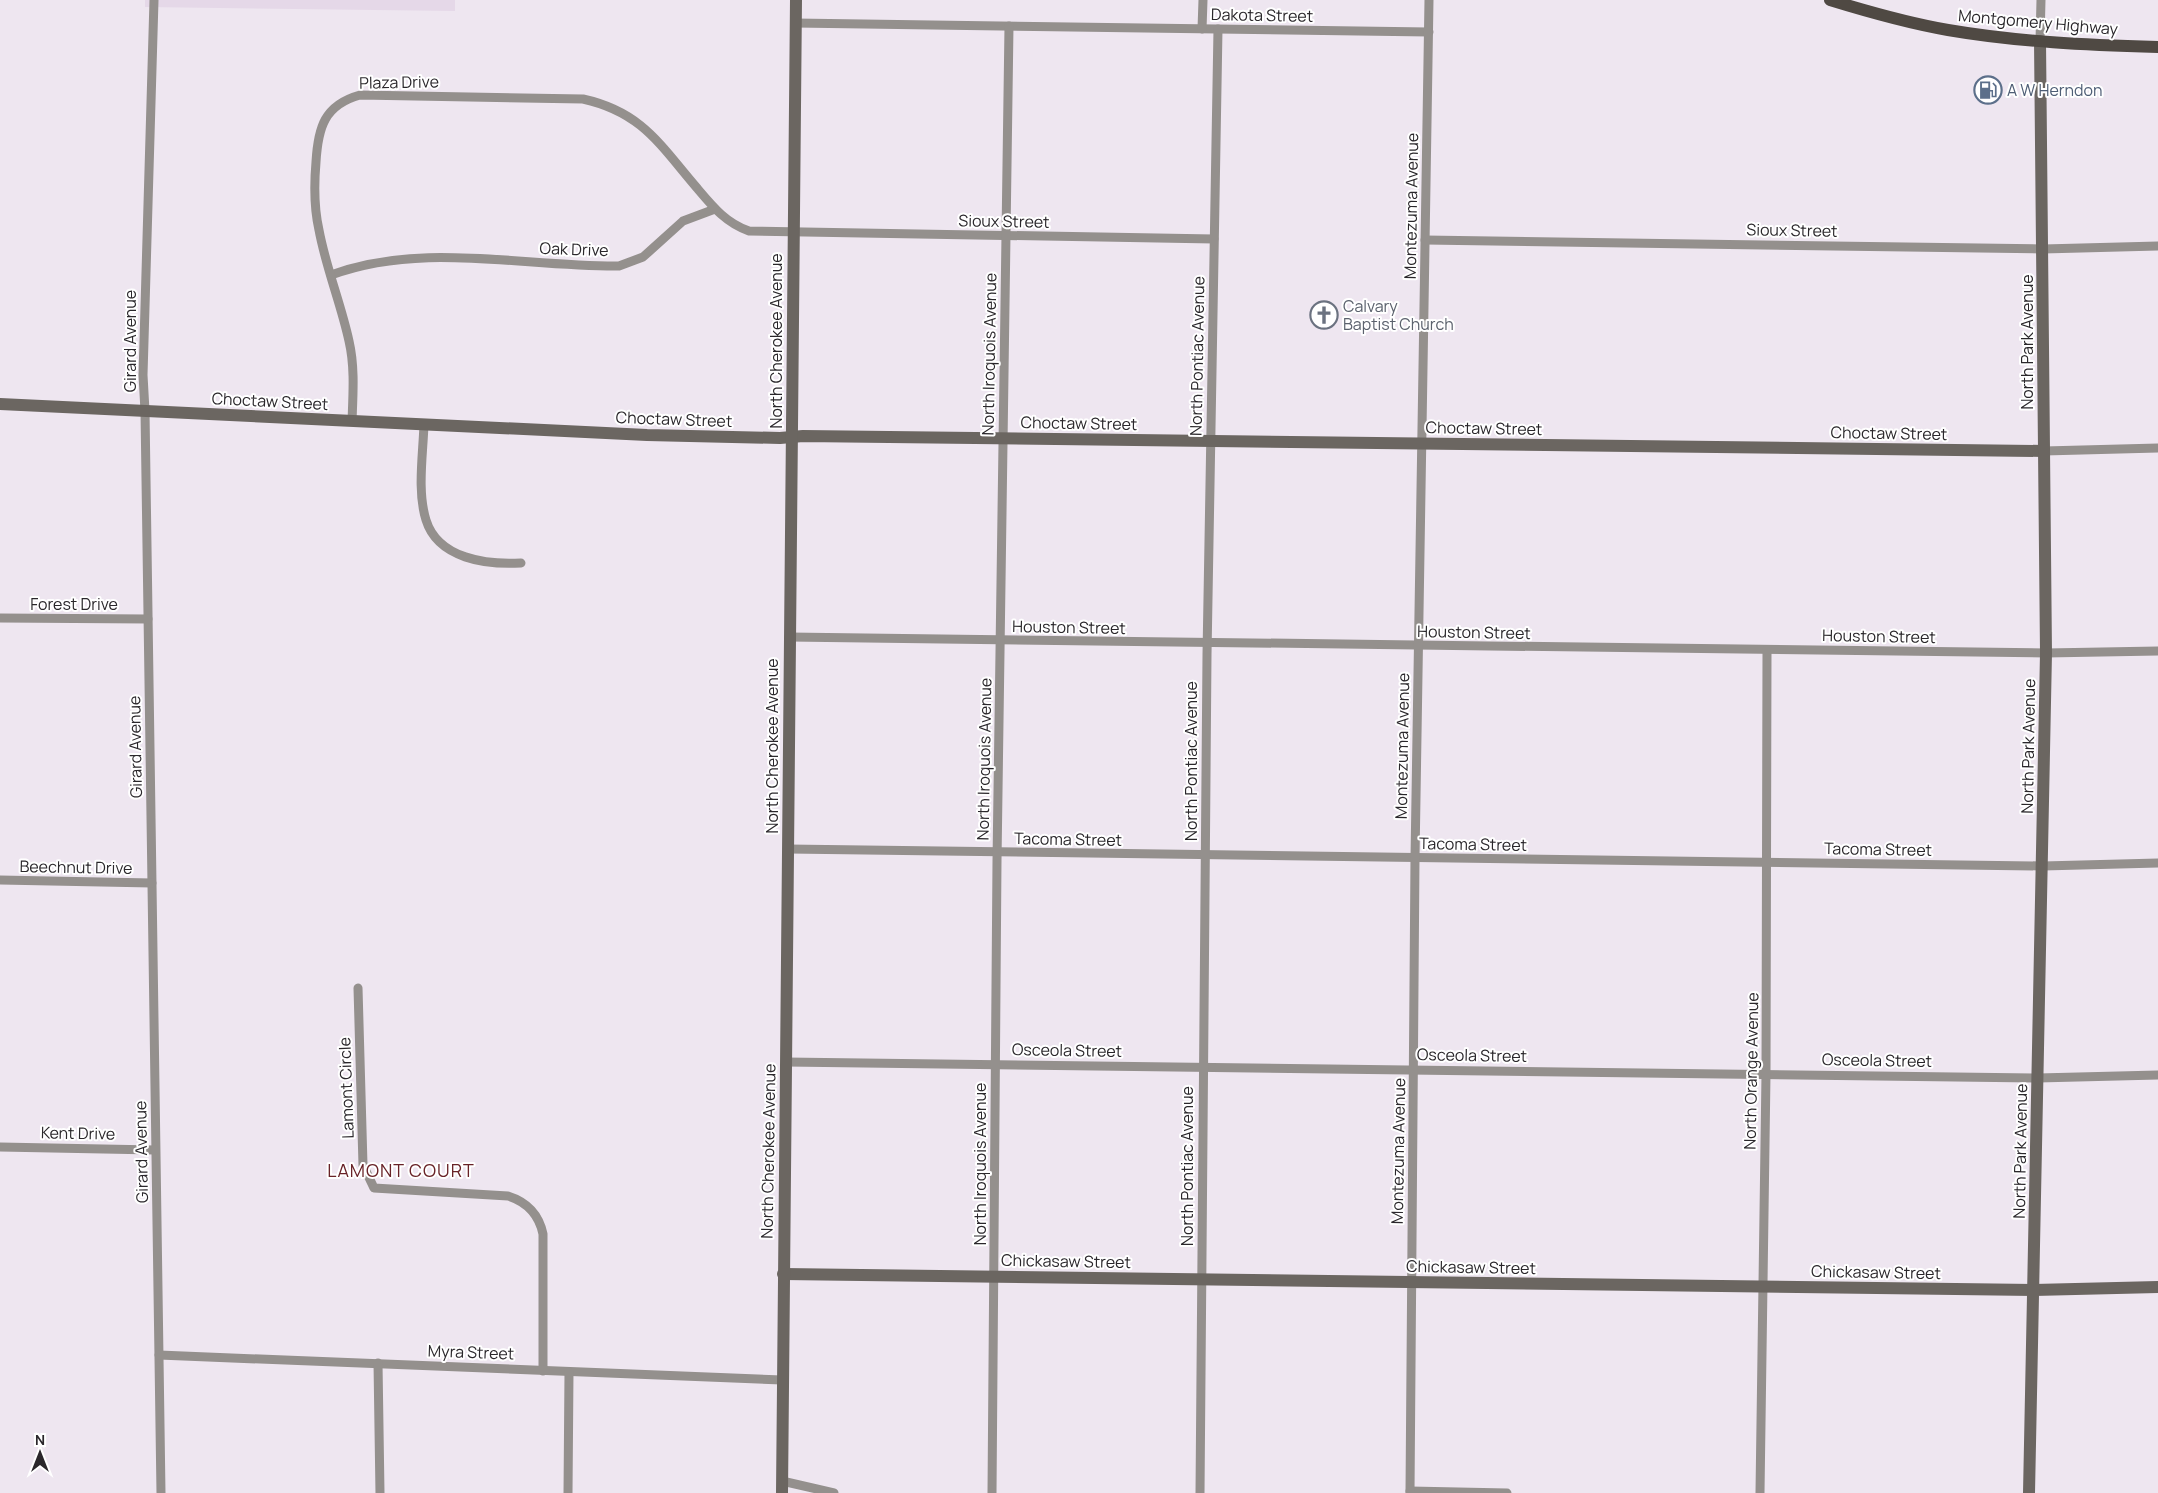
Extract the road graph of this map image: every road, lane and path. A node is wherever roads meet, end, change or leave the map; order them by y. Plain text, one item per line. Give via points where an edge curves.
1 (154, 0) edge
2 (796, 0) edge
3 (1203, 0) edge
4 (1430, 0) edge
5 (1830, 0) edge
6 (2042, 0) edge
7 (795, 23) junction
8 (1009, 26) junction
9 (1202, 29) junction
10 (1218, 29) junction
11 (1429, 32) junction
12 (2040, 41) junction
13 (2158, 47) edge
14 (715, 209) junction
15 (794, 232) junction
16 (1006, 236) junction
17 (1214, 239) junction
18 (1425, 240) junction
19 (2158, 246) edge
20 (2043, 249) junction
21 (331, 275) junction
22 (0, 404) edge
23 (145, 411) junction
24 (352, 421) junction
25 (424, 424) junction
26 (792, 437) junction
27 (1003, 438) junction
28 (1210, 441) junction
29 (1422, 443) junction
30 (2158, 448) edge
31 (2044, 451) junction
32 (520, 563) dead end
33 (0, 618) edge
34 (148, 619) junction
35 (790, 637) junction
36 (1000, 641) junction
37 (1207, 643) junction
38 (1419, 646) junction
39 (1767, 650) junction
40 (2158, 651) edge
41 (2046, 653) junction
42 (788, 849) junction
43 (997, 853) junction
44 (1205, 855) junction
45 (1415, 858) junction
46 (1767, 862) junction
47 (2158, 863) edge
48 (2042, 866) junction
49 (0, 880) edge
50 (152, 883) junction
51 (358, 988) dead end
52 (786, 1062) junction
53 (995, 1065) junction
54 (1203, 1067) junction
55 (1414, 1070) junction
56 (1766, 1074) junction
57 (2158, 1075) edge
58 (2038, 1078) junction
59 (0, 1147) edge
60 (155, 1150) junction
61 (783, 1274) junction
62 (995, 1276) junction
63 (1201, 1279) junction
64 (1411, 1282) junction
65 (1762, 1286) junction
66 (2158, 1287) edge
67 (2034, 1290) junction
68 (159, 1356) junction
69 (378, 1364) junction
70 (543, 1370) junction
71 (569, 1372) junction
72 (782, 1380) junction
73 (782, 1487) edge
74 (1410, 1492) edge
75 (161, 1493) edge
76 (380, 1493) edge
77 (568, 1493) edge
78 (834, 1493) edge
79 (992, 1493) edge
80 (1200, 1493) edge
81 (1507, 1493) edge
82 (1760, 1493) edge
83 (2029, 1493) edge

1 - 23 street, Girard Avenue via 143,375
2 - 7 street, North Cherokee Avenue
3 - 9 street
4 - 11 street, Montezuma Avenue
5 - 12 main road, Montgomery Highway via 1948,30
6 - 12 street, North Park Avenue
7 - 8 street, Dakota Street
7 - 15 street, North Cherokee Avenue
8 - 9 street, Dakota Street
8 - 16 street, North Iroquois Avenue
9 - 10 street, Dakota Street
10 - 11 street, Dakota Street
10 - 17 street, North Pontiac Avenue
11 - 18 street, Montezuma Avenue
12 - 13 main road, Montgomery Highway
12 - 20 street, North Park Avenue
14 - 15 street via 727,221 749,231
14 - 21 street, Oak Drive via 683,221 643,258 619,266 414,258 371,263
14 - 21 street, Plaza Drive via 648,132 620,110 603,103 583,99 360,95 346,99 326,116 317,139 314,188 318,230
15 - 16 street, Sioux Street
15 - 26 street, North Cherokee Avenue
16 - 17 street, Sioux Street
16 - 27 street, North Iroquois Avenue
17 - 28 street, North Pontiac Avenue
18 - 20 street, Sioux Street
18 - 29 street, Montezuma Avenue
19 - 20 street, Sioux Street
20 - 31 street, North Park Avenue
21 - 24 street, Plaza Drive via 352,355
22 - 23 street, Choctaw Street
23 - 24 street, Choctaw Street
23 - 34 street, Girard Avenue
24 - 25 street, Choctaw Street
25 - 26 street, Choctaw Street via 647,435
25 - 32 street via 424,507 426,522 436,538 448,549 482,562
26 - 27 street, Choctaw Street
26 - 35 street, North Cherokee Avenue
27 - 28 street, Choctaw Street
27 - 36 street, North Iroquois Avenue
28 - 29 street, Choctaw Street
28 - 37 street, North Pontiac Avenue
29 - 31 street, Choctaw Street
29 - 38 street, Montezuma Avenue
30 - 31 street, Choctaw Street
31 - 41 street, North Park Avenue
33 - 34 street, Forest Drive
34 - 50 street, Girard Avenue
35 - 36 street, Houston Street
35 - 42 street, North Cherokee Avenue
36 - 37 street, Houston Street
36 - 43 street, North Iroquois Avenue
37 - 38 street, Houston Street
37 - 44 street, North Pontiac Avenue
38 - 39 street, Houston Street
38 - 45 street, Montezuma Avenue
39 - 41 street, Houston Street
39 - 46 street, North Orange Avenue
40 - 41 street, Houston Street
41 - 48 street, North Park Avenue
42 - 43 street, Tacoma Street
42 - 52 street, North Cherokee Avenue
43 - 44 street, Tacoma Street
43 - 53 street, North Iroquois Avenue
44 - 45 street, Tacoma Street
44 - 54 street, North Pontiac Avenue
45 - 46 street, Tacoma Street
45 - 55 street, Montezuma Avenue
46 - 48 street, Tacoma Street
46 - 56 street, North Orange Avenue
47 - 48 street, Tacoma Street
48 - 58 street, North Park Avenue
49 - 50 street, Beechnut Drive
50 - 60 street, Girard Avenue
51 - 70 street, Lamont Circle via 363,1165 374,1188 508,1196 531,1209 543,1234
52 - 53 street, Osceola Street
52 - 61 street, North Cherokee Avenue
53 - 54 street, Osceola Street
53 - 62 street, North Iroquois Avenue
54 - 55 street, Osceola Street
54 - 63 street, North Pontiac Avenue
55 - 56 street, Osceola Street
55 - 64 street, Montezuma Avenue
56 - 58 street, Osceola Street
56 - 65 street, North Orange Avenue
57 - 58 street, Osceola Street
58 - 67 street, North Park Avenue
59 - 60 street, Kent Drive
60 - 68 street, Girard Avenue
61 - 62 street, Chickasaw Street
61 - 72 street, North Cherokee Avenue
62 - 63 street, Chickasaw Street
62 - 79 street, North Iroquois Avenue
63 - 64 street, Chickasaw Street
63 - 80 street, North Pontiac Avenue
64 - 65 street, Chickasaw Street
64 - 74 street, Montezuma Avenue
65 - 67 street, Chickasaw Street
65 - 82 street, North Orange Avenue
66 - 67 street, Chickasaw Street
67 - 83 street, North Park Avenue
68 - 69 street, Myra Street
68 - 75 street, Girard Avenue
69 - 70 street, Myra Street
69 - 76 street
70 - 71 street, Myra Street
71 - 72 street, Myra Street
71 - 77 street
72 - 73 street, North Cherokee Avenue
73 - 78 street
74 - 81 street

